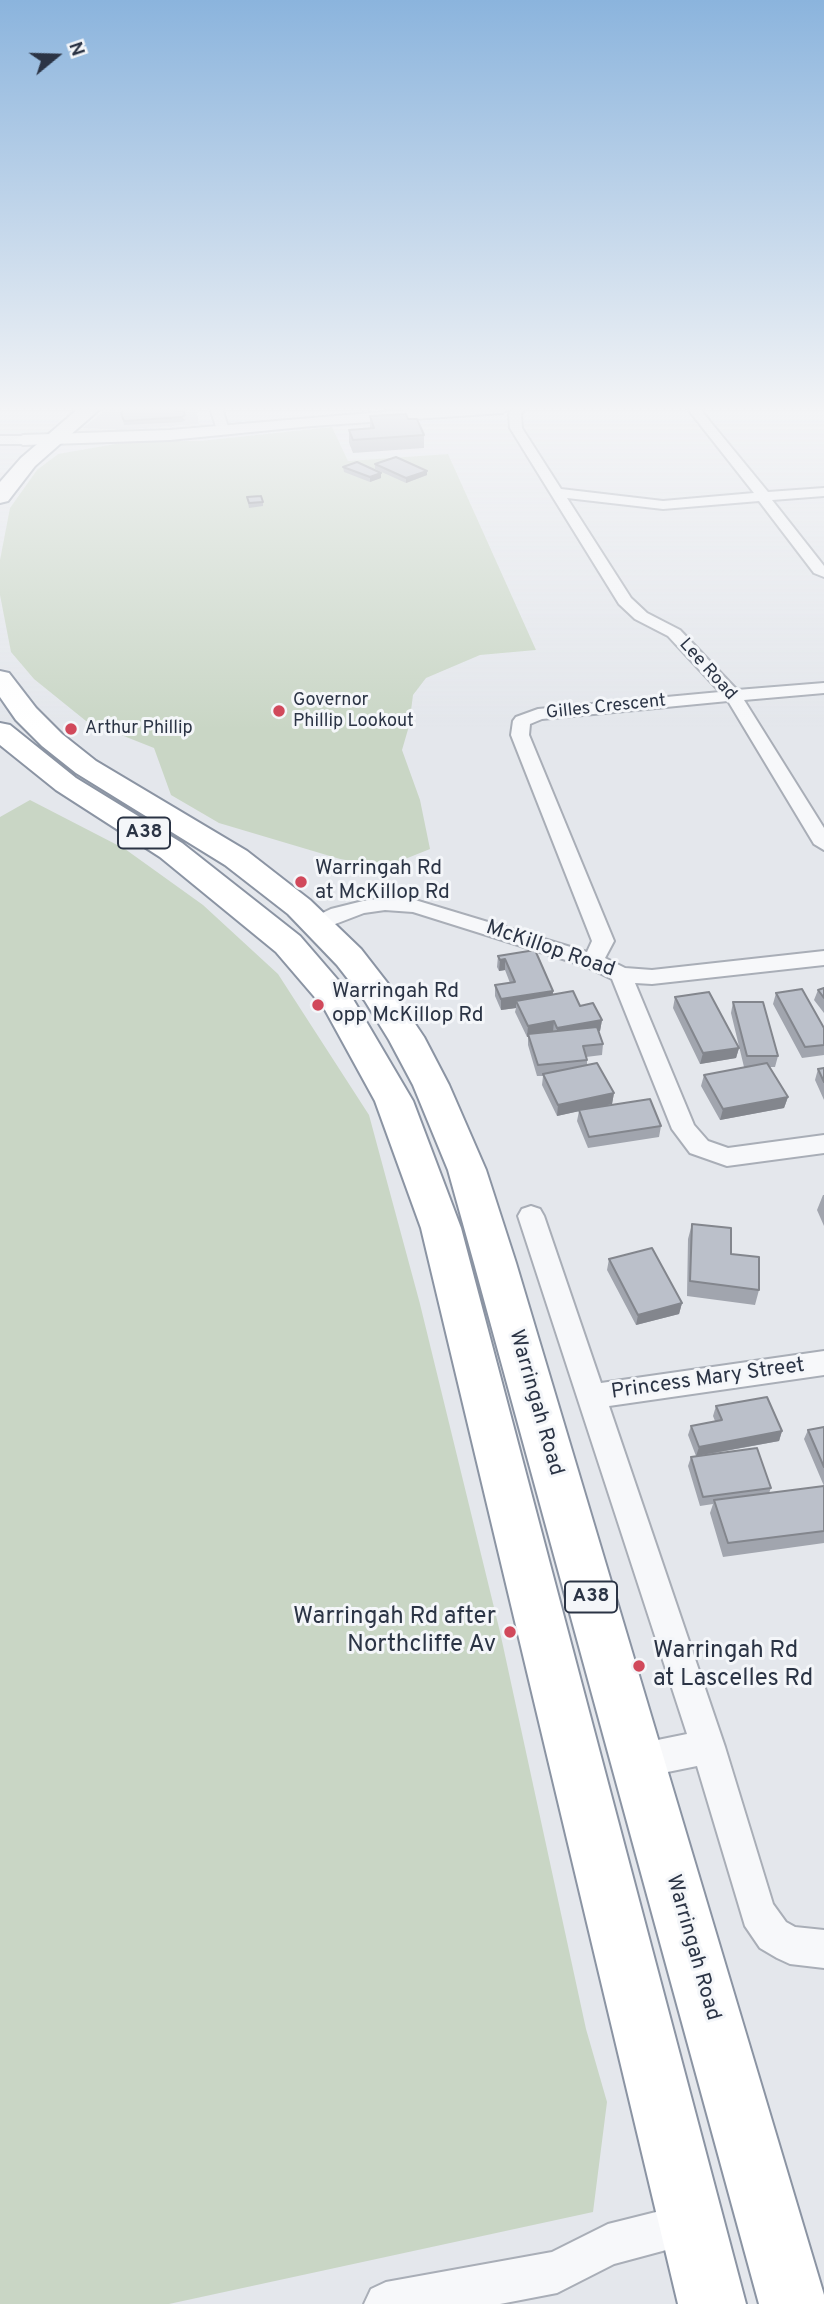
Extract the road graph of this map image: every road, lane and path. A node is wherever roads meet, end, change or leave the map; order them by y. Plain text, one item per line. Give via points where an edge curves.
1 (569, 516) edge
2 (779, 516) edge
3 (824, 572) edge
4 (0, 679) edge
5 (824, 688) edge
6 (733, 696) junction
7 (0, 730) edge
8 (824, 844) edge
9 (301, 933) junction
10 (824, 958) edge
11 (593, 961) junction
12 (621, 975) junction
13 (824, 1144) edge
14 (530, 1216) dead end
15 (824, 1363) edge
16 (592, 1396) junction
17 (708, 1747) junction
18 (638, 1761) junction
19 (807, 1947) edge
20 (692, 2224) junction
21 (386, 2304) edge
22 (712, 2304) edge
23 (793, 2304) edge

1 - 6 street, Lee Road via 625,601 641,616 674,634
2 - 3 street
4 - 9 highway, Warringah Road / A38 via 26,714 86,767 277,888
5 - 6 street, Gilles Crescent
6 - 8 street, Lee Road
6 - 11 street, Gilles Crescent via 576,709 522,721 520,735 603,941
7 - 9 highway, Warringah Road / A38 via 66,784
9 - 11 street, McKillop Road via 363,907 415,906
9 - 18 highway, Warringah Road / A38 via 377,993 431,1085 467,1170
9 - 20 highway, Warringah Road / A38 via 323,982 357,1032 394,1101 441,1228
10 - 12 street, McKillop Road via 652,977
11 - 12 street, McKillop Road
12 - 13 street via 684,1129 699,1147 727,1157
14 - 16 street
15 - 16 street, Princess Mary Street
16 - 17 street
17 - 18 street
17 - 19 street via 758,1913 773,1935
18 - 23 highway, Warringah Road / A38
20 - 21 street via 607,2245 557,2272
20 - 22 highway, Warringah Road / A38

